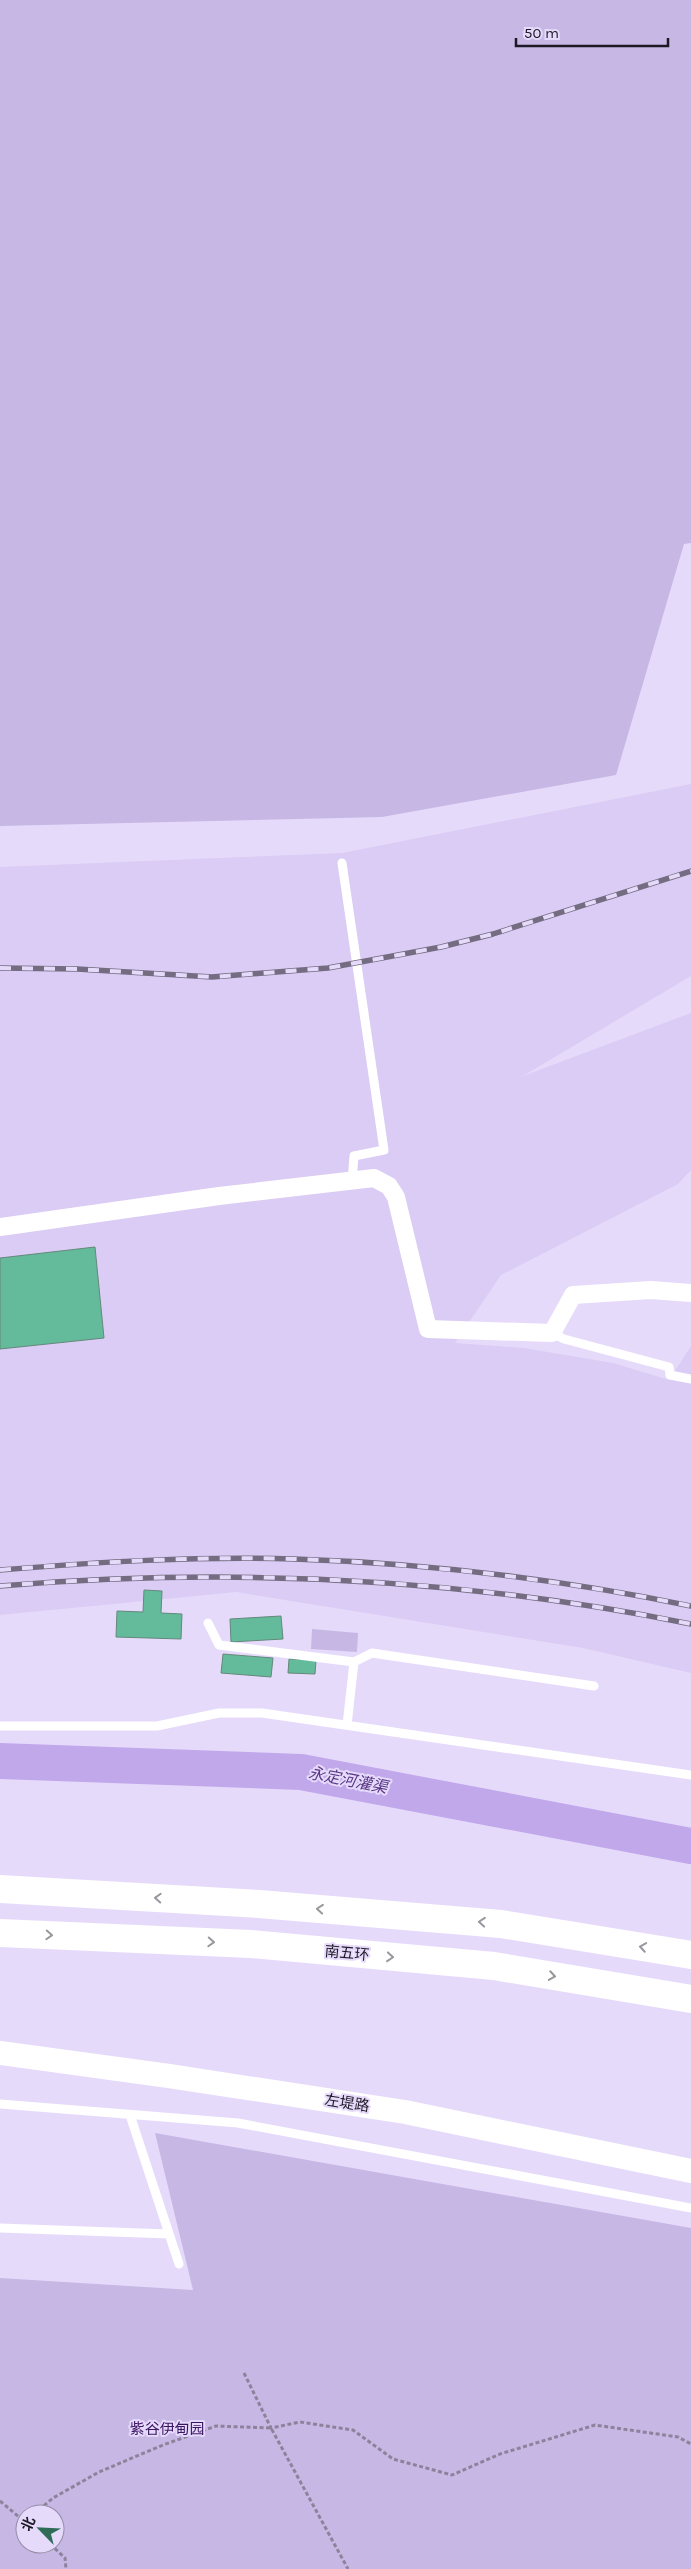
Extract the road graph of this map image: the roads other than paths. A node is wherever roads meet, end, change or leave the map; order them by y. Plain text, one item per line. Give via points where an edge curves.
1 (342, 864) dead end
2 (352, 1181) junction
3 (0, 1227) edge
4 (691, 1292) edge
5 (552, 1333) junction
6 (691, 1379) edge
7 (208, 1623) dead end
8 (354, 1662) junction
9 (594, 1686) dead end
10 (346, 1725) junction
11 (0, 1726) edge
12 (691, 1775) edge
13 (0, 1890) edge
14 (0, 1933) edge
15 (691, 1955) edge
16 (691, 1999) edge
17 (0, 2053) edge
18 (0, 2104) edge
19 (130, 2115) junction
20 (691, 2172) edge
21 (691, 2208) edge
22 (0, 2228) edge
23 (169, 2234) junction
24 (179, 2264) dead end

1 - 2 lane via 384,1150 354,1156
2 - 3 street
2 - 5 street via 374,1178 388,1186 396,1197 428,1329
4 - 5 street via 651,1290 573,1294
5 - 6 lane via 564,1340 670,1367 670,1375
7 - 8 lane via 219,1645
8 - 9 lane via 372,1653
8 - 10 lane
10 - 11 lane via 253,1713 219,1714 157,1726
10 - 12 lane
15 -> 13 highway via 501,1924 259,1904
14 -> 16 highway, 南五环 via 251,1944 494,1966
17 - 20 main road, 左堤路 via 405,2112
18 - 19 lane
19 - 21 lane via 238,2123
19 - 23 lane
22 - 23 lane
23 - 24 lane

